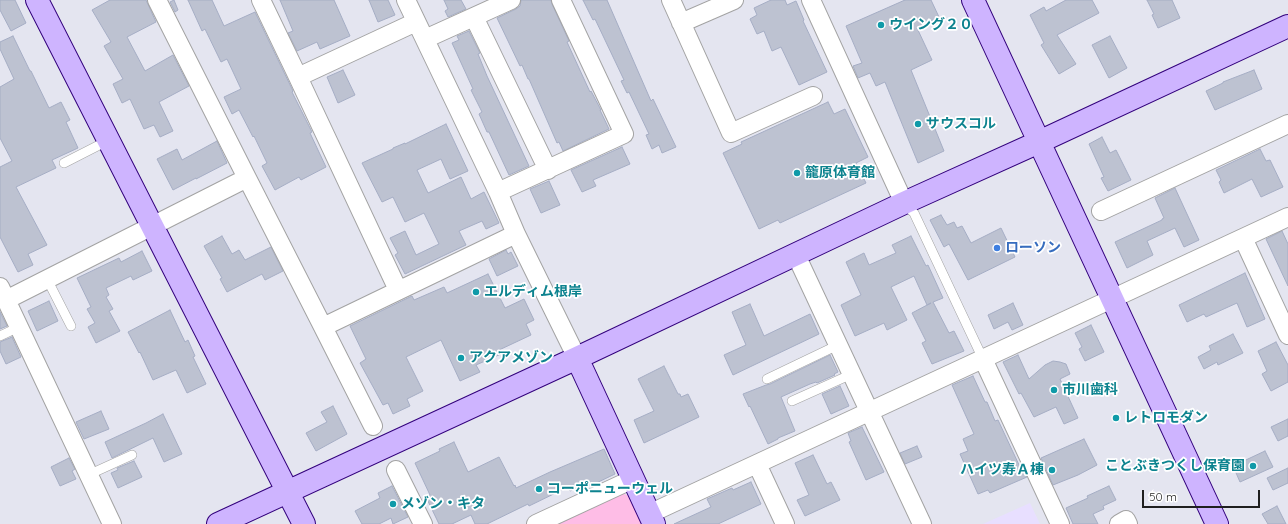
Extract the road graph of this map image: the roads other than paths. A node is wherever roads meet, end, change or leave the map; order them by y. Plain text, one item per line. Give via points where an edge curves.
1 (37, 0) edge
2 (157, 0) edge
3 (261, 0) edge
4 (406, 0) edge
5 (511, 0) edge
6 (561, 0) edge
7 (671, 0) edge
8 (734, 0) edge
9 (811, 0) edge
10 (973, 0) edge
11 (474, 18) junction
12 (416, 22) junction
13 (681, 23) junction
14 (1288, 26) edge
15 (425, 39) junction
16 (298, 77) junction
17 (813, 96) dead end
18 (1288, 124) edge
19 (109, 140) junction
20 (1039, 142) junction
21 (64, 163) dead end
22 (548, 170) junction
23 (247, 178) junction
24 (498, 192) junction
25 (904, 204) junction
26 (1101, 211) dead end
27 (1288, 217) edge
28 (152, 226) junction
29 (516, 234) junction
30 (1243, 238) junction
31 (796, 255) junction
32 (47, 279) junction
33 (398, 290) junction
34 (2, 293) edge
35 (1112, 298) junction
36 (70, 326) dead end
37 (19, 327) junction
38 (323, 327) junction
39 (1288, 335) edge
40 (0, 336) edge
41 (838, 345) junction
42 (576, 358) junction
43 (983, 359) junction
44 (852, 374) junction
45 (767, 379) dead end
46 (792, 401) dead end
47 (869, 412) junction
48 (373, 426) dead end
49 (132, 455) dead end
50 (757, 464) junction
51 (396, 470) dead end
52 (88, 474) junction
53 (633, 479) junction
54 (288, 492) junction
55 (652, 519) edge
56 (112, 524) edge
57 (218, 524) edge
58 (304, 524) edge
59 (423, 524) edge
60 (536, 524) edge
61 (785, 524) edge
62 (922, 524) edge
63 (1060, 524) edge
64 (1119, 524) edge
65 (1128, 524) edge
66 (1217, 524) edge

1 - 19 street
2 - 23 street
3 - 16 street
4 - 12 street
5 - 11 street
6 - 22 street via 624,134
7 - 13 street
8 - 13 street
9 - 25 street
10 - 20 street
11 - 15 street
11 - 22 street
12 - 15 street
12 - 16 street
13 - 17 street via 731,133
14 - 20 street
15 - 24 street
16 - 33 street
18 - 26 street
19 - 21 lane
19 - 28 street
20 - 25 street
20 - 35 street
22 - 24 street
23 - 28 street
23 - 38 street
24 - 29 street
25 - 31 street
25 - 43 lane via 914,213
27 - 30 street
28 - 32 street
28 - 54 street
29 - 33 street
29 - 42 street
30 - 35 street
30 - 39 street
31 - 41 street
31 - 42 street
32 - 34 street
32 - 36 lane
33 - 38 street
34 - 37 street
35 - 43 street
35 - 66 street
37 - 40 lane
37 - 52 street
38 - 48 street
41 - 44 street
41 - 45 lane
42 - 53 street
42 - 54 street
43 - 47 street
43 - 63 street
44 - 46 lane
44 - 47 street
47 - 50 street
47 - 62 street
49 - 52 lane
50 - 55 street
50 - 61 street
51 - 59 street
52 - 56 street
53 - 55 street
53 - 60 street
54 - 57 street
54 - 58 street
64 - 65 street via 1126,520

